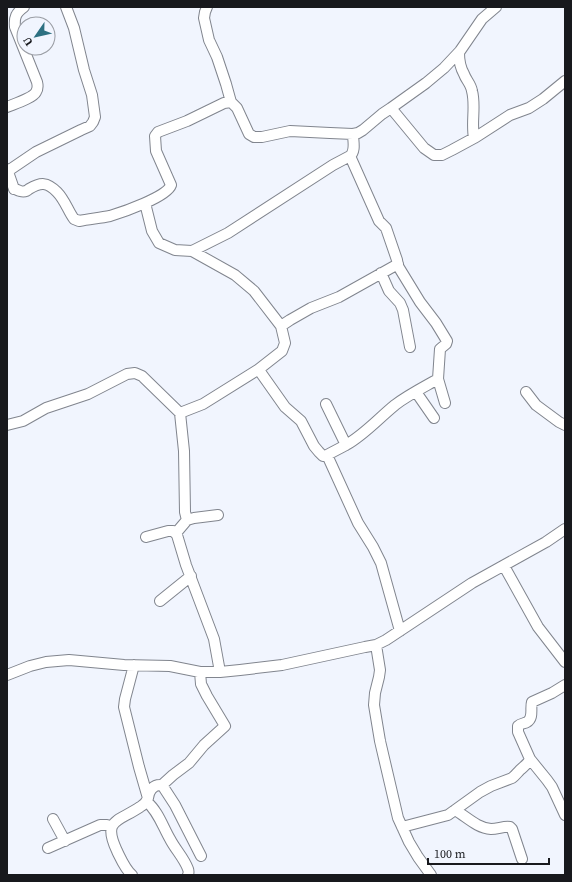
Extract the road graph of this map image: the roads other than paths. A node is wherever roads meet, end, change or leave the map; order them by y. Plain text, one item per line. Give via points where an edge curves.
1 (24, 7) edge
2 (66, 7) edge
3 (207, 7) edge
4 (496, 7) edge
5 (458, 53) junction
6 (565, 81) edge
7 (231, 102) junction
8 (7, 107) edge
9 (390, 108) junction
10 (353, 134) junction
11 (474, 138) junction
12 (350, 156) junction
13 (7, 170) edge
14 (10, 189) edge
15 (145, 203) junction
16 (192, 251) junction
17 (398, 264) junction
18 (381, 273) junction
19 (280, 326) junction
20 (410, 347) dead end
21 (259, 369) junction
22 (438, 379) junction
23 (416, 392) junction
24 (526, 392) dead end
25 (445, 403) dead end
26 (326, 404) dead end
27 (180, 413) junction
28 (434, 418) dead end
29 (7, 425) edge
30 (565, 425) edge
31 (346, 444) junction
32 (327, 455) junction
33 (218, 515) dead end
34 (187, 520) junction
35 (565, 529) edge
36 (176, 533) junction
37 (146, 537) dead end
38 (504, 566) junction
39 (191, 576) junction
40 (160, 601) dead end
41 (400, 632) junction
42 (376, 646) junction
43 (565, 662) edge
44 (129, 665) junction
45 (200, 672) junction
46 (220, 672) junction
47 (7, 675) edge
48 (565, 685) edge
49 (530, 760) junction
50 (162, 785) junction
51 (147, 800) junction
52 (455, 810) junction
53 (565, 815) edge
54 (53, 819) dead end
55 (111, 827) junction
56 (402, 827) junction
57 (65, 841) junction
58 (48, 848) dead end
59 (201, 856) dead end
60 (522, 859) dead end
61 (130, 875) edge
62 (188, 875) edge
63 (431, 875) edge

1 - 8 street via 17,12 15,27 38,87 31,97
2 - 13 street via 92,95 95,117 90,126 36,152
3 - 7 street via 204,18 206,30
4 - 5 street via 482,19
5 - 9 street via 444,68
5 - 11 street via 461,68 473,95
6 - 11 street via 529,108 510,115
7 - 10 street via 237,108 249,134 254,137 290,131
7 - 15 street via 158,132 155,136 156,151 171,185 169,189
9 - 10 street via 363,130
9 - 11 street via 424,148 434,155 442,155
10 - 12 street via 353,151
12 - 16 street via 228,233
12 - 17 street via 379,221 386,228
13 - 14 street
14 - 15 street via 26,191 34,186 46,184 58,193 74,219 79,221 110,216
15 - 16 street via 152,231 159,243 175,250
16 - 19 street via 235,275 254,291
17 - 18 street
17 - 22 street via 420,302 448,341 440,349
18 - 19 street
18 - 20 street via 389,291 403,310
19 - 21 street via 285,343 282,351
21 - 27 street via 202,404
21 - 32 street via 285,407 301,422 314,446 323,456
22 - 23 street
22 - 25 street
23 - 28 street
23 - 31 street via 396,404 357,438
24 - 30 street via 536,406
26 - 31 street
27 - 29 street via 142,376 135,373 127,374 88,394 46,408 23,421
27 - 34 street
31 - 32 street
32 - 41 street via 358,523 381,563
33 - 34 street
34 - 36 street
35 - 38 street
36 - 37 street via 168,531
36 - 39 street
38 - 41 street via 472,583
38 - 43 street via 538,627
39 - 40 street
39 - 46 street via 214,638
41 - 42 street
42 - 46 street via 282,665
42 - 56 street via 380,677 374,705 380,741
44 - 45 street via 170,666
44 - 47 street via 69,660 46,662
44 - 51 street via 124,707
45 - 46 street
45 - 50 street via 201,684 225,726 204,744 189,763
48 - 49 street via 532,702 530,718 518,726
49 - 52 street via 512,778 491,786
49 - 53 street via 547,780
50 - 51 street via 151,789
50 - 59 street
51 - 55 street via 134,812 116,820
51 - 62 street via 188,868
52 - 56 street via 448,815
52 - 60 street via 480,826 490,829 510,826
54 - 57 street
55 - 57 street via 100,826
55 - 61 street via 112,839
56 - 63 street
57 - 58 street

